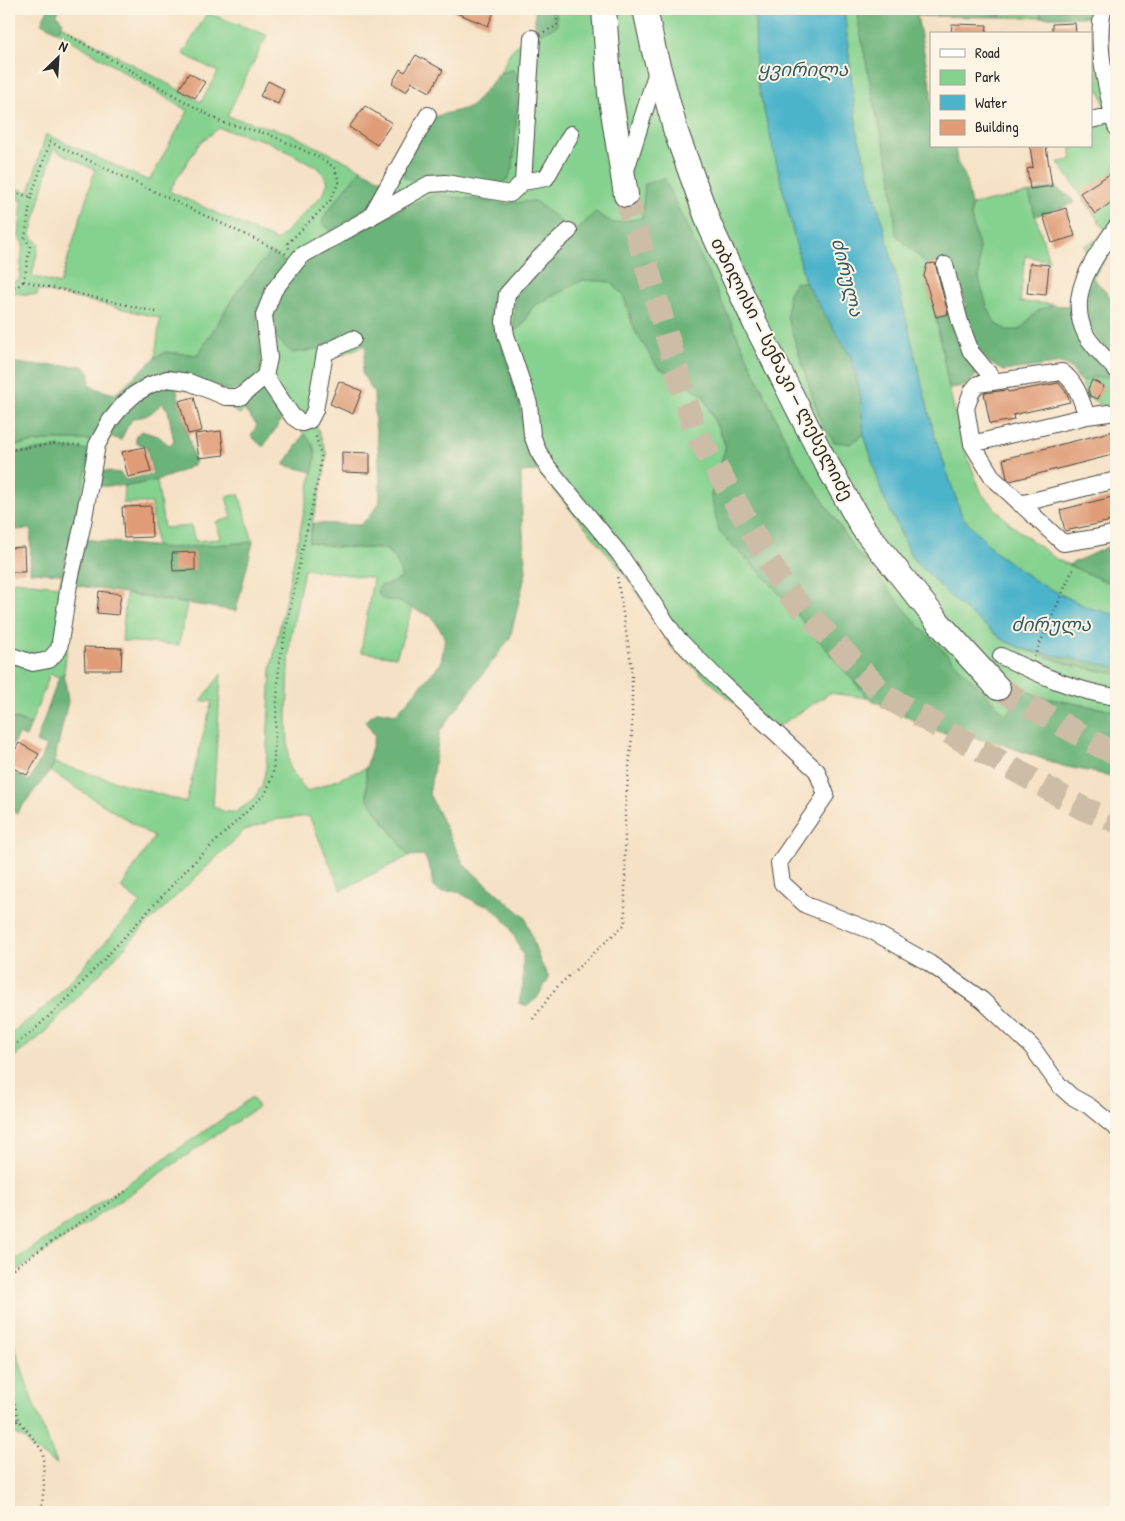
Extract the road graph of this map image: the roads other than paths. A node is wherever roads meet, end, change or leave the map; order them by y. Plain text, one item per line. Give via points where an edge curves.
1 (604, 9) edge
2 (645, 9) edge
3 (1103, 9) edge
4 (532, 38) road end
5 (658, 68) junction
6 (1098, 87) edge
7 (428, 115) dead end
8 (1092, 120) edge
9 (1115, 121) edge
10 (571, 134) dead end
11 (523, 182) junction
12 (625, 186) joint
13 (370, 218) junction
14 (1116, 227) edge
15 (569, 231) dead end
16 (945, 265) dead end
17 (353, 339) dead end
18 (1116, 370) edge
19 (265, 376) junction
20 (995, 380) junction
21 (1116, 412) edge
22 (1087, 416) junction
23 (972, 444) junction
24 (1116, 480) edge
25 (1020, 504) junction
26 (1116, 533) edge
27 (9, 654) edge
28 (1001, 656) dead end
29 (998, 688) tunnel mouth
30 (1116, 698) edge
31 (1116, 1128) edge

1 - 12 highway via 610,93
2 - 5 highway, თბილისი — სენაკი — ლესელიძე
3 - 6 street
4 - 11 street
5 - 12 street
5 - 29 highway, თბილისი — სენაკი — ლესელიძე via 676,132 710,226 820,452 863,528 939,623
6 - 9 street
7 - 13 street
8 - 9 street
10 - 11 street via 546,178
11 - 13 street via 510,194 446,183 428,184
13 - 19 street via 301,256 274,290 264,315 269,358
14 - 18 street via 1091,263 1080,288 1079,312 1086,335
15 - 31 street via 507,294 506,335 529,404 532,435 547,466 618,552 677,638 817,771 826,795 779,863 782,883 806,904 872,931 982,1000 1032,1047 1059,1085
16 - 20 street via 971,352
17 - 19 street via 325,353 315,410 310,420 302,423 293,417
19 - 27 street via 240,397 226,398 189,382 167,379 150,385 123,405 97,445 59,649 49,660 33,663
20 - 22 street via 1062,372 1075,386
20 - 23 street via 978,384 972,390 966,408
21 - 22 street
22 - 23 street
23 - 25 street via 992,478
24 - 25 street
25 - 26 street via 1064,543
28 - 30 street via 1064,685

